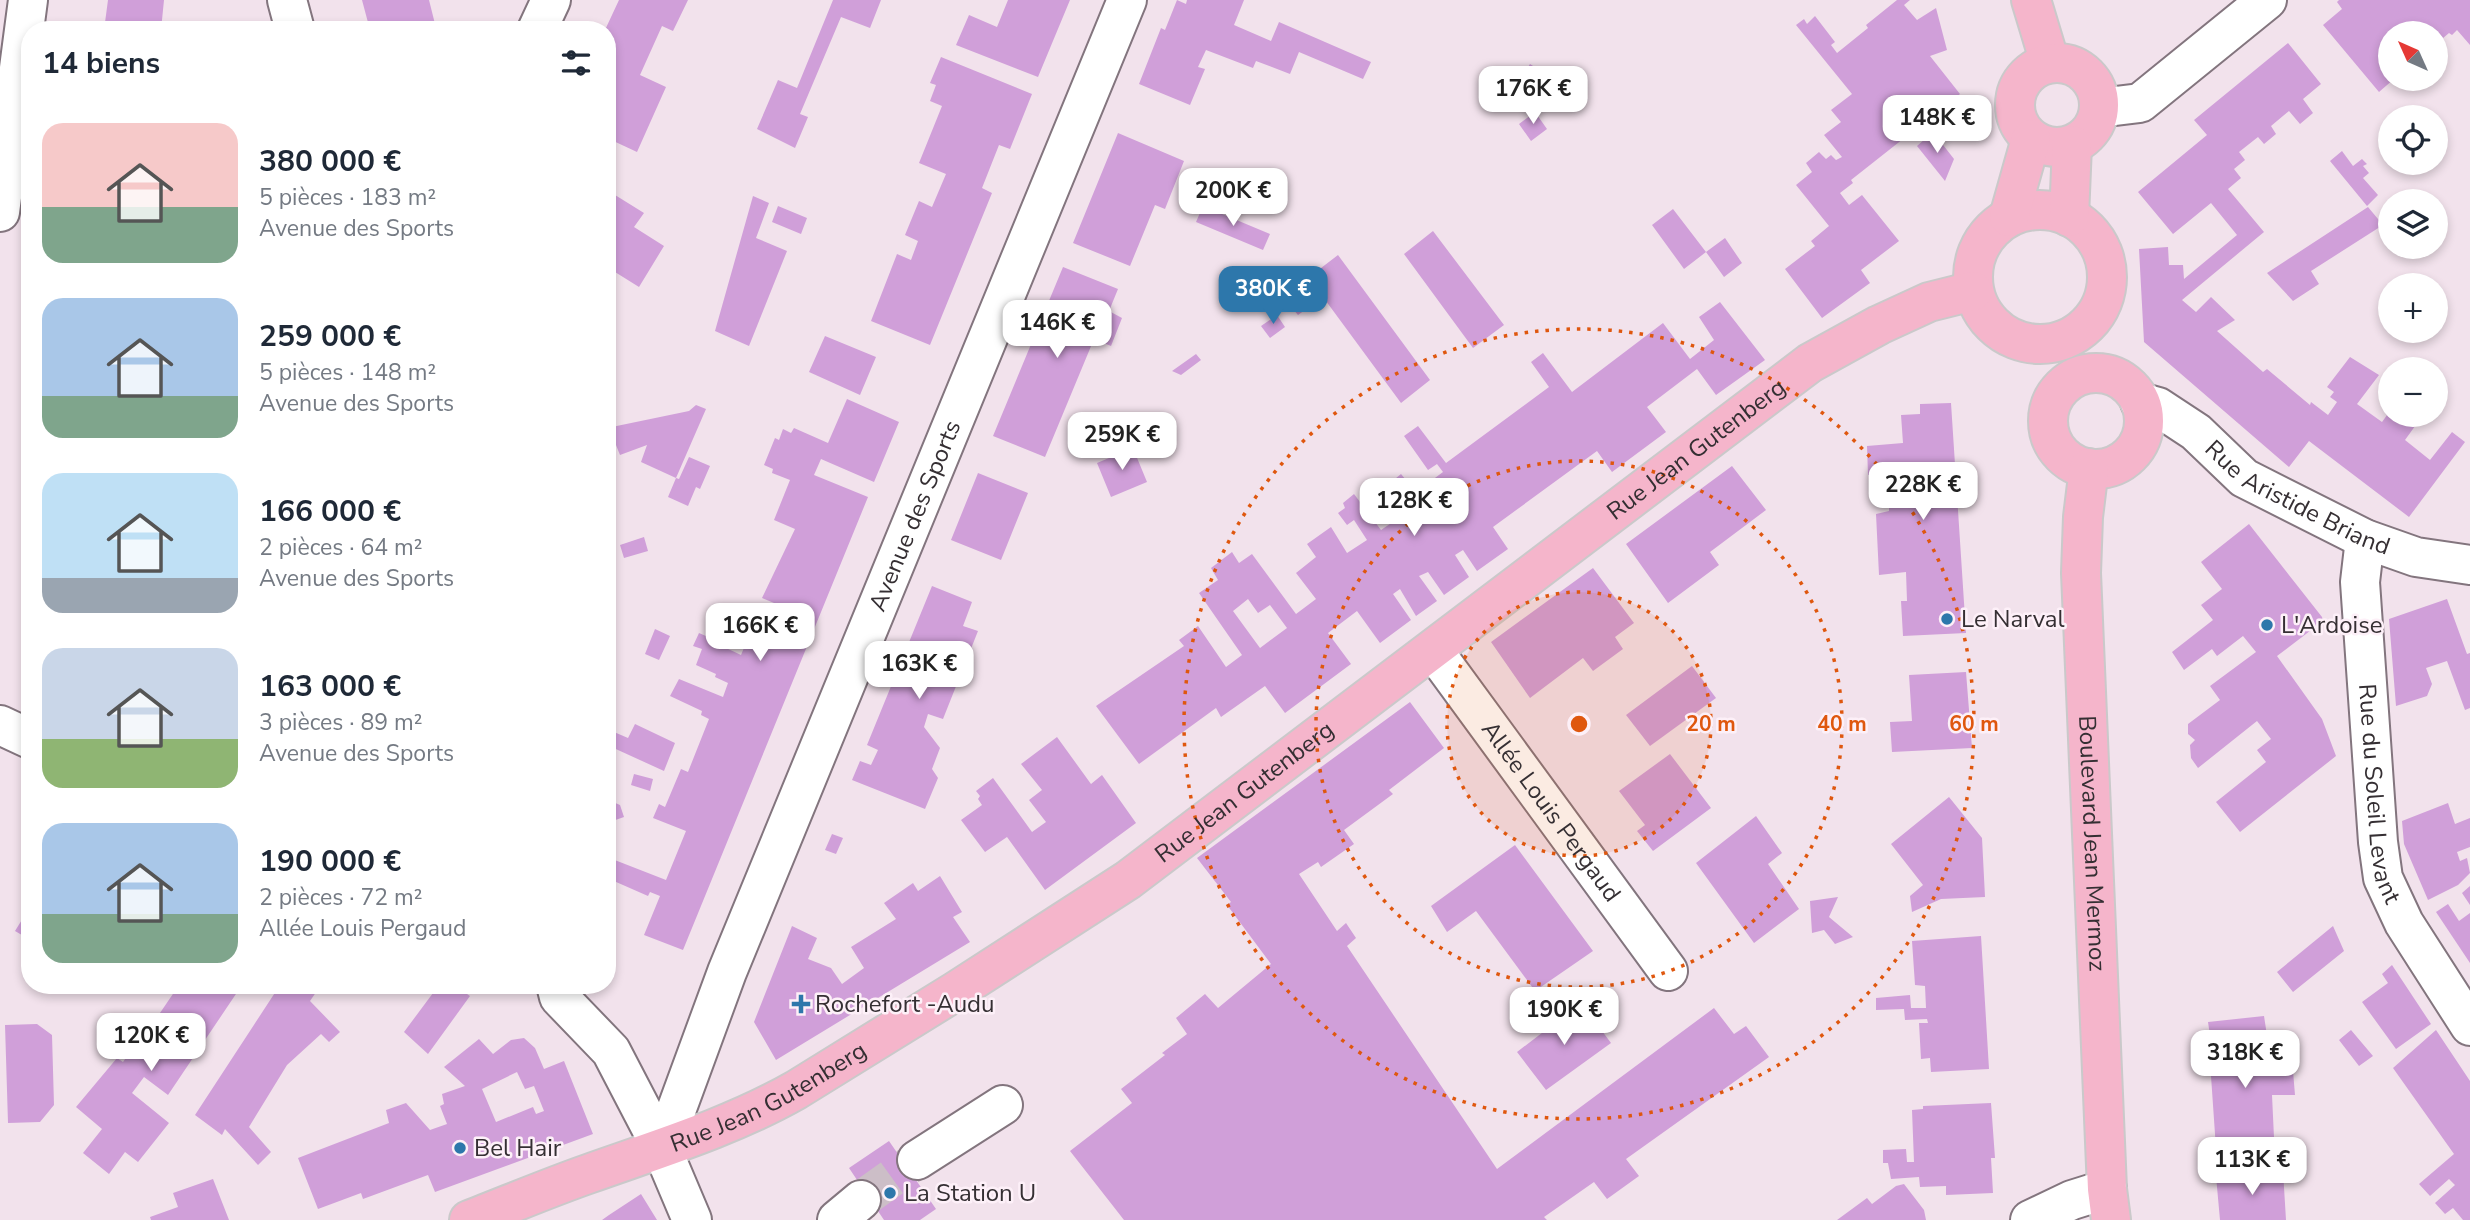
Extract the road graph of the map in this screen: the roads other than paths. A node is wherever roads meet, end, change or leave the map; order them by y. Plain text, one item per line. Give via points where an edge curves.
1 (28, 0) edge
2 (287, 0) edge
3 (551, 0) edge
4 (1127, 0) edge
5 (2031, 0) edge
6 (2267, 0) edge
7 (25, 21) edge
8 (293, 21) edge
9 (541, 21) edge
10 (21, 53) edge
11 (2050, 63) junction
12 (2099, 108) junction
13 (2031, 139) junction
14 (2072, 145) junction
15 (0, 212) edge
16 (2009, 217) junction
17 (2069, 217) junction
18 (1973, 291) junction
19 (2090, 322) junction
20 (2036, 345) junction
21 (2102, 373) junction
22 (2053, 399) junction
23 (2140, 402) junction
24 (2089, 468) junction
25 (2365, 539) junction
26 (2470, 565) edge
27 (1433, 650) junction
28 (0, 725) edge
29 (21, 735) edge
30 (1668, 971) dead end
31 (556, 994) edge
32 (2470, 1026) edge
33 (1003, 1105) dead end
34 (662, 1149) junction
35 (917, 1160) tunnel mouth
36 (2109, 1204) edge
37 (469, 1220) edge
38 (692, 1220) edge
39 (2030, 1220) edge

1 - 7 street
2 - 8 street
3 - 9 street
4 - 34 street, Avenue des Sports via 723,983
5 - 11 main road
6 - 12 street via 2140,103
10 - 15 street
11 - 12 main road via 2063,63 2086,74
11 - 13 main road via 2022,79 2014,100 2018,122
12 - 14 main road via 2091,131
13 - 14 main road via 2044,146
13 - 16 main road
14 - 17 main road
16 - 17 main road via 2050,210
16 - 18 main road via 1979,248 1972,269
17 - 19 main road via 2087,228 2106,265 2107,285
18 - 20 main road via 1996,329 2014,340
18 - 27 main road, Rue Jean Gutenberg via 1929,302 1810,363
19 - 20 main road via 2056,343
19 - 21 main road
20 - 22 main road
21 - 22 main road via 2074,379
21 - 23 main road via 2125,383
22 - 24 main road via 2049,413 2053,443 2062,456
23 - 24 main road via 2143,431 2129,456 2104,468
23 - 25 street, Rue Aristide Briand via 2158,407 2196,432 2244,478
24 - 36 main road, Boulevard Jean Mermoz via 2081,573
25 - 26 street, Rue Aristide Briand via 2416,556
25 - 32 street, Rue du Soleil Levant via 2360,582 2383,878 2404,923
27 - 30 street, Allée Louis Pergaud
27 - 34 main road, Rue Jean Gutenberg via 1128,880 774,1103
28 - 29 street
31 - 34 street via 611,1051
33 - 35 street
34 - 37 main road, Rue Jean Gutenberg
34 - 38 street
36 - 39 street via 2072,1200

